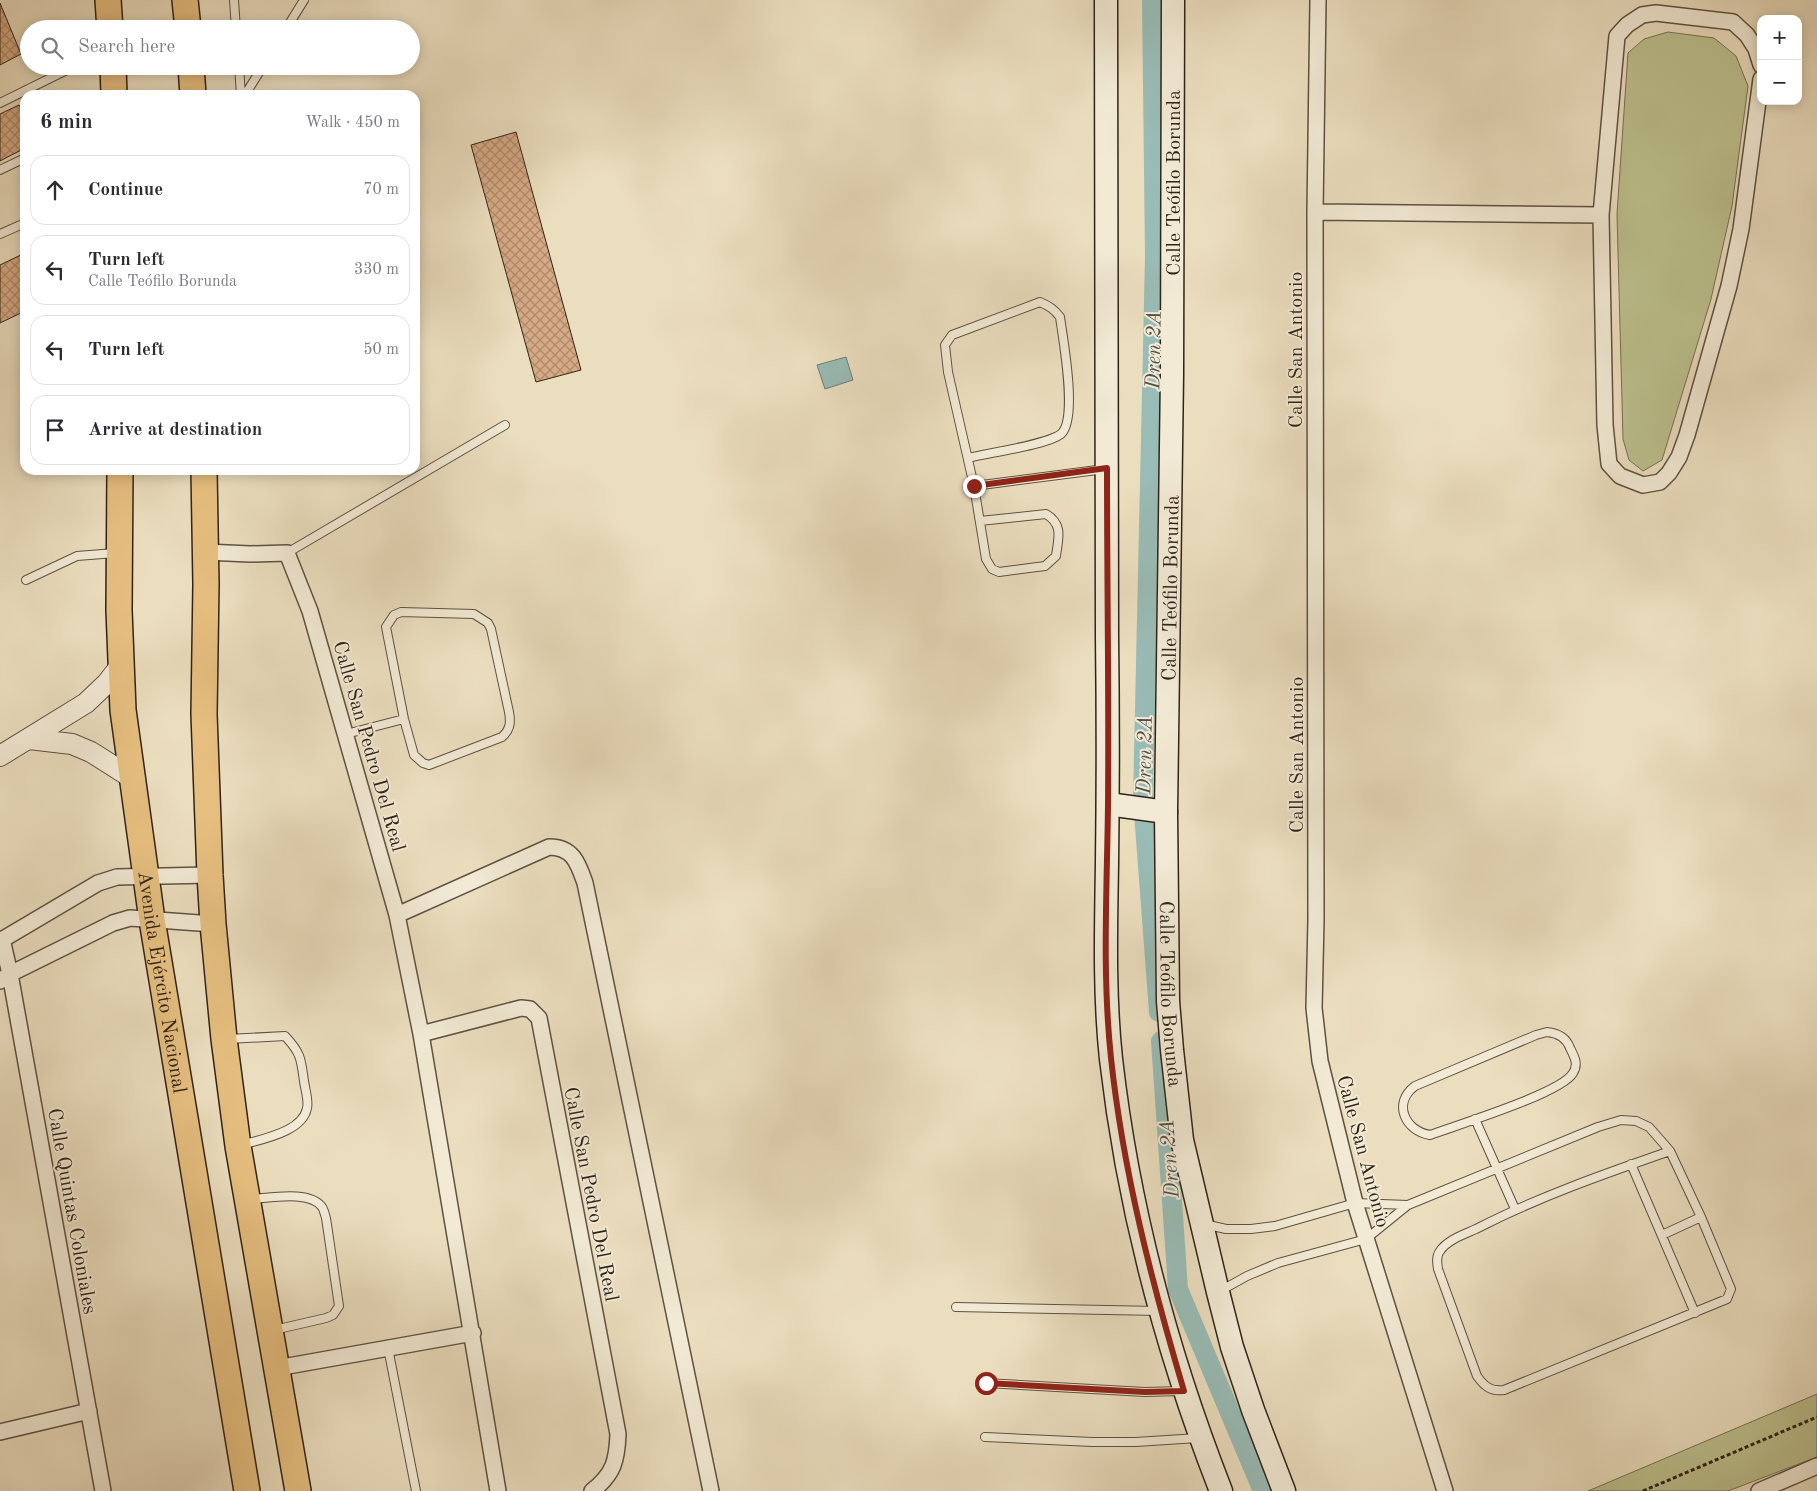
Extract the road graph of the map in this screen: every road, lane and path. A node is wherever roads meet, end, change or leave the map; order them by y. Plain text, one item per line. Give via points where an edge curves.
1 (108, 0) edge
2 (185, 0) edge
3 (234, 0) edge
4 (304, 0) edge
5 (1106, 0) edge
6 (1173, 0) edge
7 (1318, 0) edge
8 (109, 20) edge
9 (187, 20) edge
10 (235, 20) edge
11 (292, 20) edge
12 (1760, 60) edge
13 (57, 75) edge
14 (113, 75) edge
15 (192, 75) edge
16 (240, 75) edge
17 (257, 75) edge
18 (26, 90) edge
19 (114, 90) edge
20 (193, 90) edge
21 (241, 90) edge
22 (248, 90) edge
23 (20, 93) edge
24 (0, 103) edge
25 (1758, 105) edge
26 (20, 160) edge
27 (0, 170) edge
28 (1315, 212) junction
29 (1601, 215) junction
30 (20, 225) edge
31 (0, 234) edge
32 (505, 425) dead end
33 (968, 458) junction
34 (1107, 468) junction
35 (120, 475) edge
36 (204, 475) edge
37 (420, 475) edge
38 (420, 475) edge
39 (974, 486) junction
40 (980, 521) junction
41 (205, 552) junction
42 (120, 553) junction
43 (287, 553) junction
44 (26, 580) dead end
45 (122, 665) junction
46 (404, 719) junction
47 (346, 734) junction
48 (29, 739) junction
49 (0, 756) edge
50 (132, 778) junction
51 (1114, 805) junction
52 (1160, 811) junction
53 (146, 875) junction
54 (210, 875) junction
55 (396, 915) junction
56 (152, 920) junction
57 (213, 924) junction
58 (1, 940) edge
59 (5, 978) edge
60 (421, 1034) junction
61 (224, 1040) junction
62 (1475, 1119) junction
63 (238, 1146) junction
64 (1670, 1151) junction
65 (1631, 1164) junction
66 (1496, 1167) junction
67 (246, 1199) junction
68 (1356, 1202) junction
69 (1408, 1205) junction
70 (1515, 1209) junction
71 (1701, 1217) junction
72 (1202, 1224) junction
73 (1662, 1235) junction
74 (1366, 1239) junction
75 (1218, 1292) junction
76 (956, 1307) dead end
77 (1161, 1312) junction
78 (1695, 1312) junction
79 (270, 1332) junction
80 (473, 1333) junction
81 (388, 1348) junction
82 (277, 1368) junction
83 (986, 1383) dead end
84 (1184, 1391) junction
85 (89, 1411) junction
86 (1817, 1418) edge
87 (0, 1432) edge
88 (985, 1437) dead end
89 (1200, 1437) junction
90 (1817, 1466) edge
91 (103, 1491) edge
92 (247, 1491) edge
93 (298, 1491) edge
94 (416, 1491) edge
95 (498, 1491) edge
96 (592, 1491) edge
97 (711, 1491) edge
98 (1221, 1491) edge
99 (1284, 1491) edge
100 (1445, 1491) edge
101 (1643, 1491) edge
102 (1759, 1491) edge

1 - 8 main road
2 - 9 main road
3 - 10 lane
4 - 11 lane
5 - 34 main road
6 - 52 main road, Calle Teófilo Borunda via 1172,384
7 - 28 street, Calle San Antonio
12 - 29 street via 1747,35 1733,22 1656,12 1642,14 1627,25 1618,36
13 - 18 lane
14 - 19 main road
15 - 20 main road
16 - 21 lane
17 - 22 lane
23 - 24 lane
25 - 29 street via 1742,221 1729,286 1679,457 1660,482 1643,485 1620,476 1609,464 1605,425
26 - 27 lane
28 - 29 street
28 - 68 street, Calle San Antonio via 1314,1008 1320,1061
30 - 31 lane
32 - 38 lane
33 - 33 lane via 948,372 945,352 948,338 1040,302 1048,305 1060,317 1068,376 1067,426 1062,433 1043,441
33 - 39 lane
34 - 39 lane
34 - 51 main road
35 - 42 main road, Avenida Ejército Nacional
36 - 41 main road
37 - 43 lane
39 - 40 lane
40 - 40 lane via 1046,514 1057,523 1056,556 1045,566 1000,572 992,569 986,559
41 - 43 street
41 - 54 main road via 204,714
42 - 44 lane via 77,556
42 - 45 main road, Avenida Ejército Nacional
43 - 47 street, Calle San Pedro Del Real via 310,611
45 - 48 street via 86,703
45 - 50 main road, Avenida Ejército Nacional via 123,710
46 - 46 lane via 414,755 429,765 507,733 509,712 488,623 474,614 401,612 389,620 386,627 388,644
46 - 47 lane
47 - 55 street, Calle San Pedro Del Real
48 - 49 street
48 - 50 street via 72,744
50 - 53 main road, Avenida Ejército Nacional
51 - 52 main road
51 - 77 main road via 1106,953 1111,1059 1136,1209
52 - 72 main road, Calle Teófilo Borunda via 1172,1050 1182,1140
53 - 54 street
53 - 56 main road, Avenida Ejército Nacional
53 - 58 street via 117,877 98,883
54 - 57 main road
55 - 60 street, Calle San Pedro Del Real
55 - 97 street via 549,847 568,850 580,869
56 - 57 street
56 - 59 street via 130,918 112,923
56 - 92 main road, Avenida Ejército Nacional
57 - 61 main road
58 - 59 street, Calle Quintas Coloniales
59 - 85 street, Calle Quintas Coloniales
60 - 80 street, Calle San Pedro Del Real
60 - 96 street, Calle San Pedro Del Real via 521,1008 530,1009 538,1018 618,1434 617,1456 610,1474
61 - 63 main road
61 - 63 lane via 285,1036 301,1057 307,1108 300,1121 286,1132
62 - 62 lane via 1430,1135 1421,1134 1406,1119 1403,1099 1415,1086 1536,1034 1547,1032 1563,1037 1576,1062 1574,1072 1567,1080 1543,1094
62 - 66 lane
63 - 67 main road
64 - 65 lane
64 - 66 lane via 1649,1127 1636,1121 1621,1120
64 - 71 lane
65 - 70 lane
65 - 73 lane
66 - 69 lane
66 - 70 lane
67 - 79 main road
67 - 79 lane via 305,1197 322,1207 326,1218 339,1306 333,1315 326,1318
68 - 69 lane
68 - 72 lane via 1276,1226 1251,1230
68 - 74 street, Calle San Antonio
69 - 74 lane
70 - 78 lane via 1450,1242 1437,1258 1438,1269 1477,1376 1489,1389 1504,1390
71 - 73 lane
71 - 78 lane via 1731,1289 1727,1299
72 - 75 main road, Calle Teófilo Borunda
73 - 78 lane
74 - 75 lane via 1278,1263
74 - 100 street, Calle San Antonio
75 - 99 main road, Calle Teófilo Borunda via 1232,1347
76 - 77 lane
77 - 84 main road
79 - 82 main road
80 - 81 street
80 - 95 street, Calle San Pedro Del Real
81 - 82 street
81 - 94 lane
82 - 93 main road
83 - 84 lane via 1145,1392
84 - 89 main road
85 - 87 street
85 - 91 street, Calle Quintas Coloniales
86 - 101 path
88 - 89 lane via 1136,1442
89 - 98 main road
90 - 102 street

